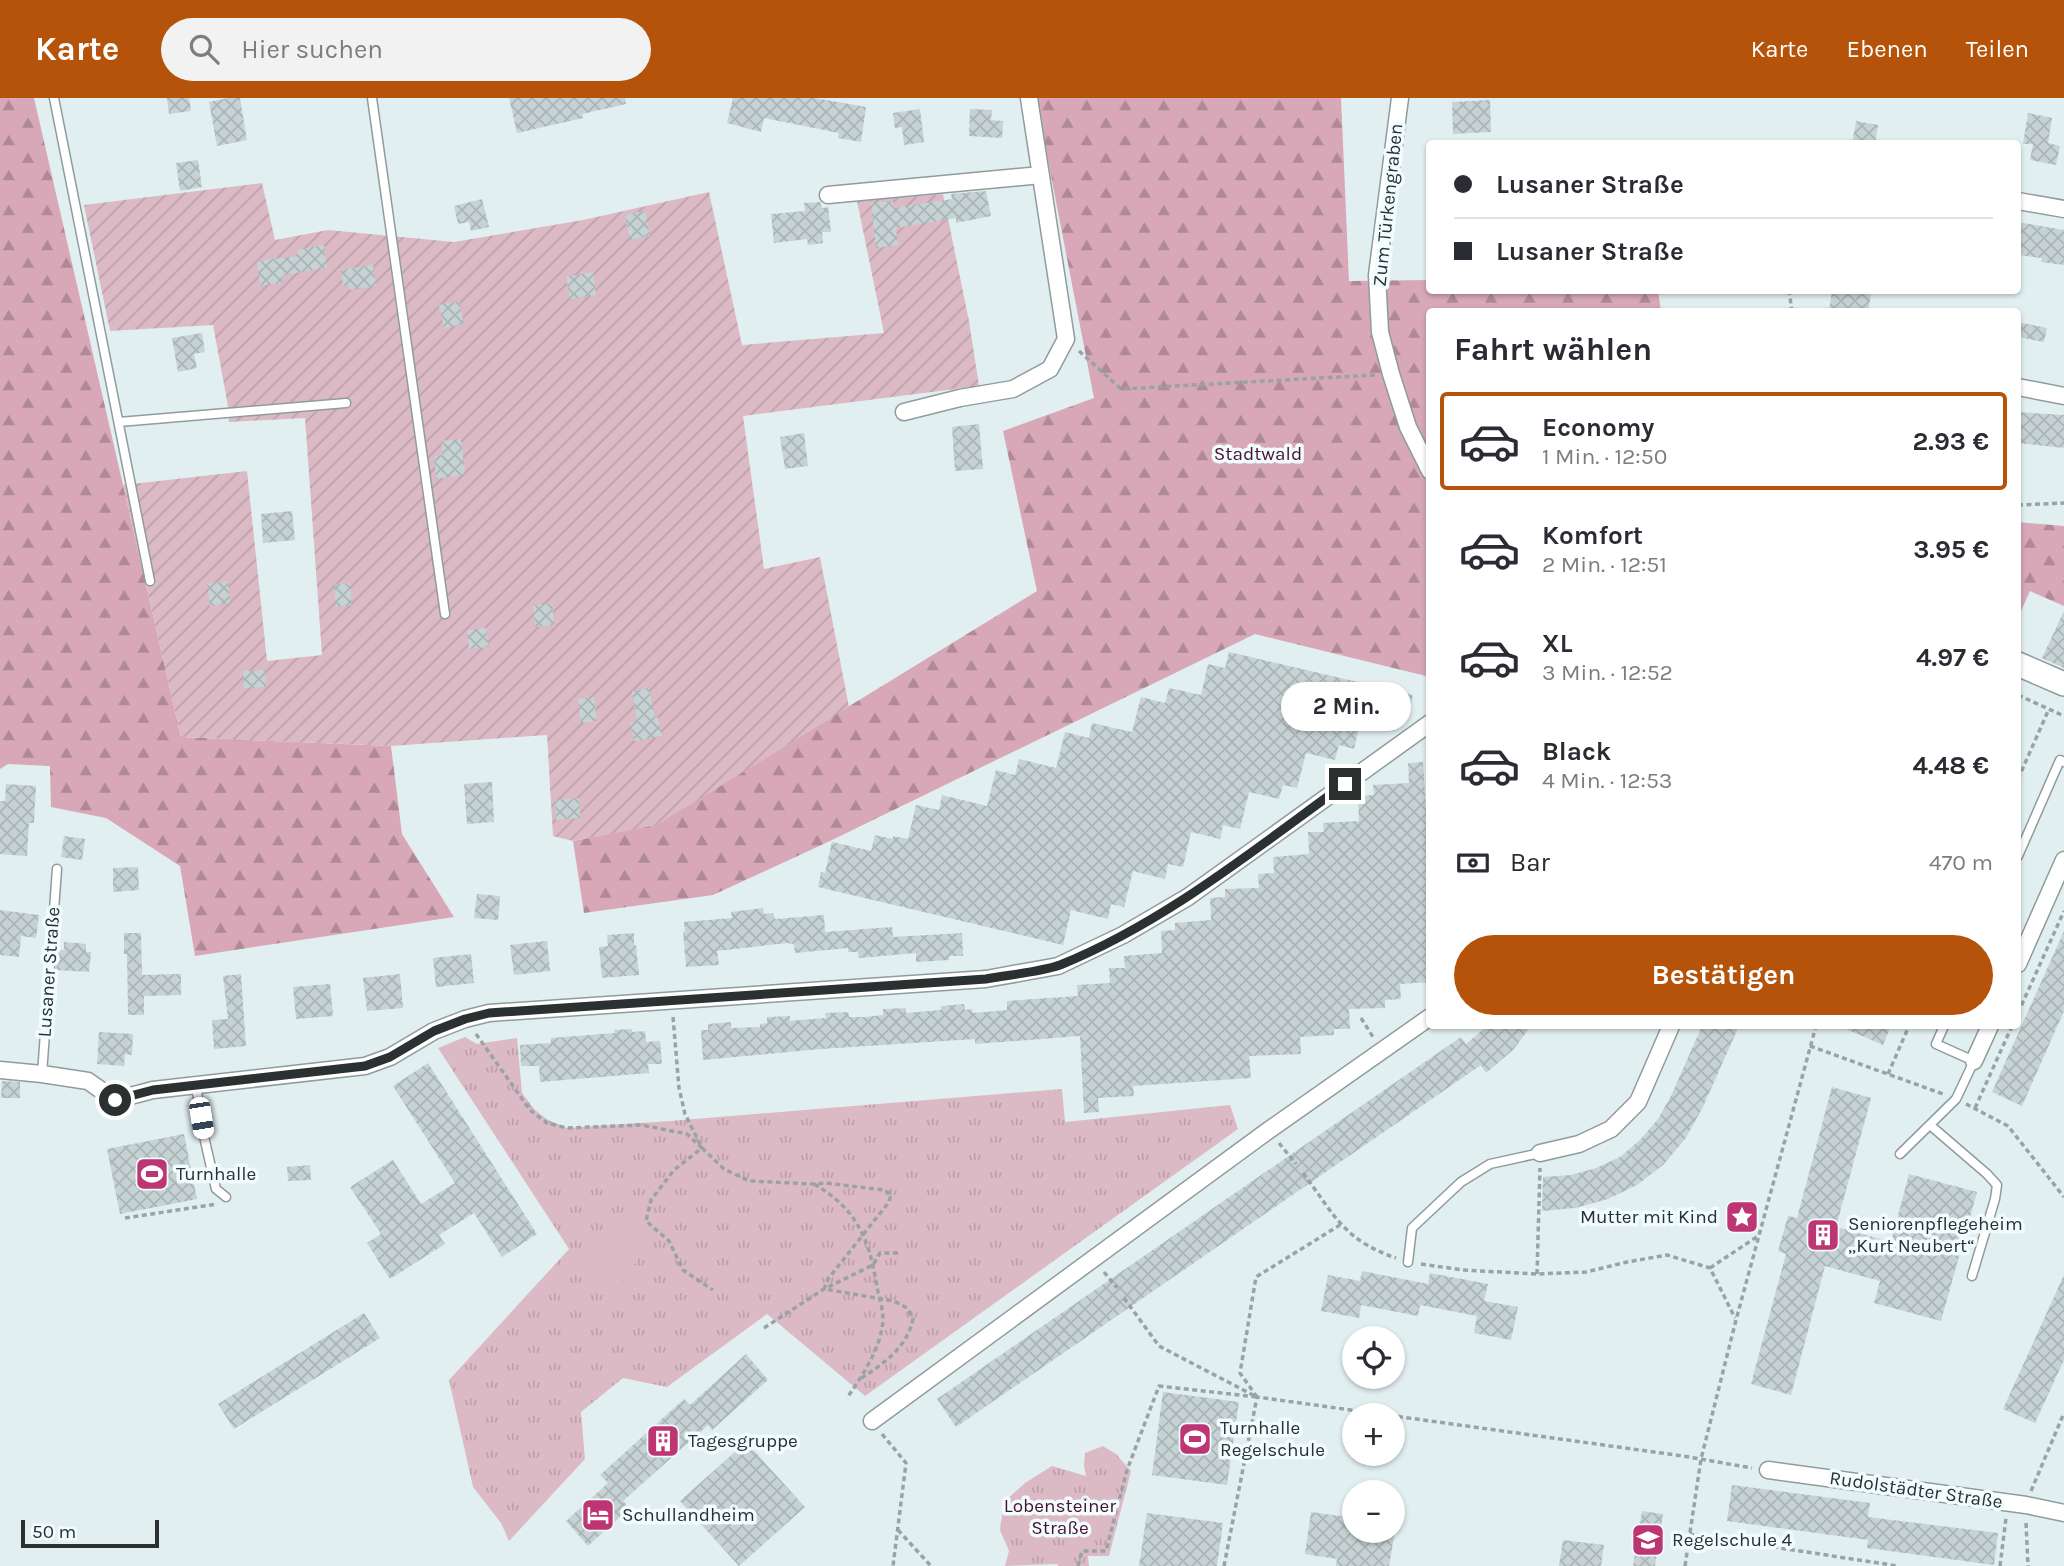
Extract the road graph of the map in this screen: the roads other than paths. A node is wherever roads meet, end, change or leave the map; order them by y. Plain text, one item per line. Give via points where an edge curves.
1 (54, 98) edge
2 (372, 98) edge
3 (1029, 98) edge
4 (1400, 98) edge
5 (1041, 175) junction
6 (828, 195) dead end
7 (2021, 202) edge
8 (2064, 209) edge
9 (2021, 388) edge
10 (2064, 396) edge
11 (346, 404) dead end
12 (904, 412) dead end
13 (119, 422) junction
14 (1426, 463) edge
15 (150, 581) dead end
16 (445, 614) dead end
17 (2021, 665) edge
18 (2064, 684) edge
19 (1426, 726) edge
20 (2064, 762) edge
21 (2021, 849) edge
22 (2064, 860) edge
23 (57, 869) dead end
24 (2021, 957) edge
25 (1426, 1020) edge
26 (1670, 1029) edge
27 (1943, 1029) edge
28 (1989, 1029) edge
29 (1975, 1060) junction
30 (0, 1070) edge
31 (42, 1074) junction
32 (196, 1086) junction
33 (1930, 1125) junction
34 (1540, 1153) joint
35 (1900, 1154) dead end
36 (226, 1198) dead end
37 (1408, 1262) road end
38 (1972, 1276) dead end
39 (872, 1421) road end
40 (1768, 1470) road end
41 (2064, 1513) edge

1 - 13 lane
2 - 16 lane
3 - 5 street
4 - 14 street, Zum Türkengraben via 1377,275 1380,332 1408,427
5 - 6 street
5 - 12 street via 1066,339 1050,369 1013,389
7 - 8 street
9 - 10 street
11 - 13 lane
13 - 15 lane
17 - 18 street
19 - 32 street via 1188,897 1058,966 986,979 489,1013 434,1031 365,1066
20 - 21 lane via 2060,760
22 - 24 street
23 - 31 lane, Lusaner Straße
25 - 39 street
26 - 34 street via 1638,1102 1611,1129 1579,1144
27 - 29 lane via 1936,1044
28 - 29 street
29 - 33 lane via 1956,1099
30 - 31 street
31 - 32 street via 88,1082 115,1100
32 - 36 lane via 216,1189
33 - 35 lane
33 - 38 lane via 1997,1185
34 - 37 lane via 1490,1164 1461,1182 1412,1228
40 - 41 street, Rudolstädter Straße

